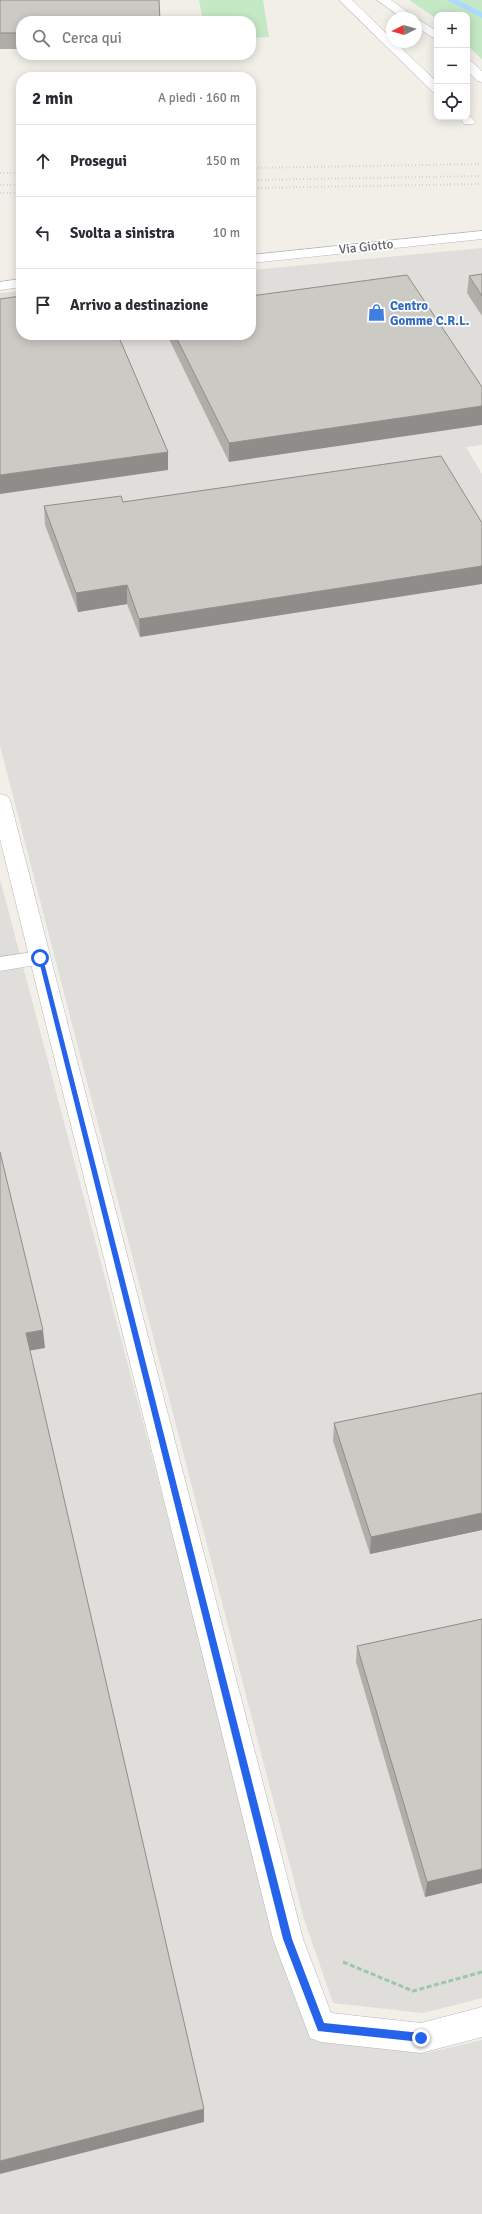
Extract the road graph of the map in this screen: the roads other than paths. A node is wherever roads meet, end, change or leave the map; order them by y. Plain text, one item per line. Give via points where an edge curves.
1 (345, 0) edge
2 (383, 0) edge
3 (401, 12) edge
4 (422, 26) edge
5 (434, 34) edge
6 (470, 67) edge
7 (482, 78) edge
8 (434, 86) edge
9 (482, 235) edge
10 (256, 258) edge
11 (16, 284) edge
12 (0, 286) edge
13 (0, 800) edge
14 (40, 958) junction
15 (0, 964) edge
16 (482, 2022) edge

1 - 8 street
2 - 3 street
4 - 5 street
6 - 7 street
9 - 10 street, Via Giotto
11 - 12 street
13 - 14 street
14 - 15 street
14 - 16 street via 288,1939 321,2027 421,2038

